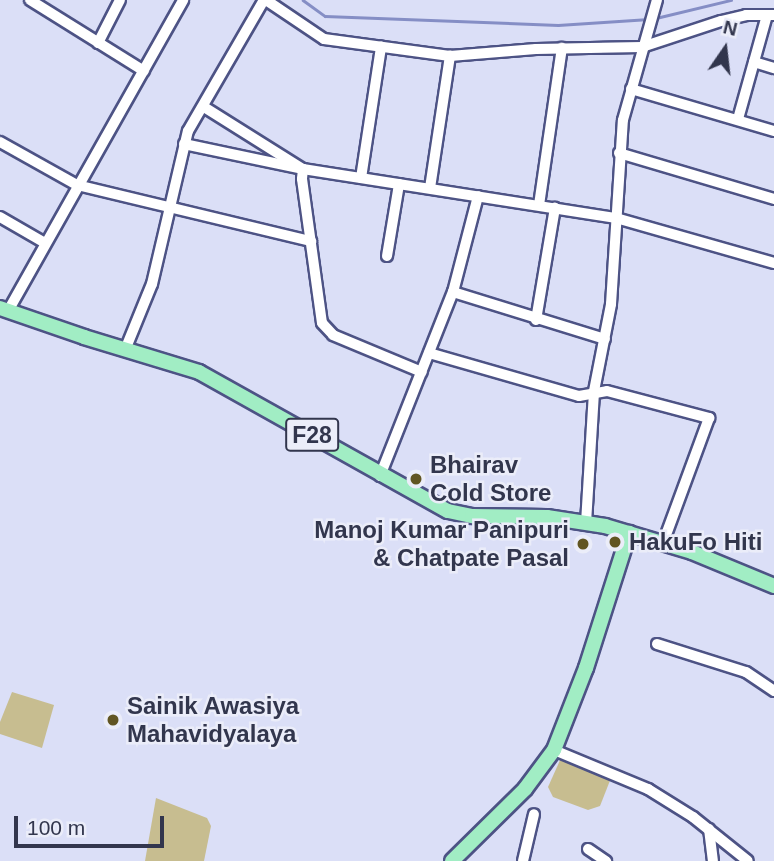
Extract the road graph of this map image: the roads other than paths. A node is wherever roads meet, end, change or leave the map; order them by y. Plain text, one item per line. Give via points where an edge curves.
1 (30, 0) edge
2 (120, 0) edge
3 (183, 0) edge
4 (265, 0) edge
5 (657, 0) edge
6 (771, 15) edge
7 (98, 43) junction
8 (381, 47) junction
9 (642, 47) junction
10 (562, 48) junction
11 (450, 55) junction
12 (754, 62) junction
13 (774, 68) edge
14 (144, 71) junction
15 (631, 89) junction
16 (204, 107) junction
17 (738, 119) junction
18 (774, 131) edge
19 (0, 142) edge
20 (184, 144) junction
21 (619, 153) junction
22 (303, 169) junction
23 (360, 177) junction
24 (399, 184) junction
25 (77, 185) junction
26 (430, 188) junction
27 (478, 196) junction
28 (774, 199) edge
29 (539, 205) junction
30 (555, 208) junction
31 (171, 210) junction
32 (0, 216) edge
33 (616, 218) junction
34 (312, 241) junction
35 (45, 243) junction
36 (387, 256) dead end
37 (774, 263) edge
38 (453, 292) junction
39 (4, 309) edge
40 (536, 320) junction
41 (604, 339) junction
42 (125, 350) junction
43 (429, 354) junction
44 (422, 372) junction
45 (594, 391) junction
46 (380, 476) junction
47 (586, 523) junction
48 (629, 533) junction
49 (663, 543) junction
50 (774, 586) edge
51 (657, 644) dead end
52 (774, 691) edge
53 (554, 750) junction
54 (534, 814) dead end
55 (709, 829) junction
56 (588, 849) dead end
57 (452, 861) edge
58 (523, 861) edge
59 (606, 861) edge
60 (713, 861) edge
61 (748, 861) edge

1 - 7 street
2 - 7 street
3 - 14 street
4 - 8 street via 324,39
4 - 16 street
5 - 9 street
6 - 9 street via 721,21
6 - 12 street
7 - 14 street
8 - 11 street
8 - 23 street
9 - 10 street
9 - 15 street
10 - 11 street
10 - 29 street
11 - 26 street
12 - 13 street
12 - 17 street
14 - 25 street
15 - 17 street
15 - 21 street
16 - 20 street
16 - 22 street
17 - 18 street
19 - 25 street
20 - 22 street
20 - 31 street
21 - 28 street
21 - 33 street
22 - 23 street
22 - 34 street
23 - 24 street
24 - 26 street
24 - 36 street
25 - 31 street
25 - 35 street
26 - 27 street
27 - 29 street
27 - 38 street
29 - 30 street
30 - 33 street
30 - 40 street
31 - 34 street
31 - 42 street via 152,284
32 - 35 street
33 - 37 street
33 - 41 street via 611,304
34 - 44 street via 322,323 333,335
35 - 39 street
38 - 40 street
38 - 43 street
39 - 42 main road, F28
40 - 41 street
41 - 45 street
42 - 46 main road, F28 via 200,372
43 - 44 street
43 - 45 street via 579,396
44 - 46 street
45 - 47 street
45 - 49 street via 709,418
46 - 47 main road, F28 via 457,514
47 - 48 main road, F28
48 - 49 main road, F28
48 - 53 main road
49 - 50 main road, F28
51 - 52 street via 746,672
53 - 55 street via 648,789
53 - 57 main road via 525,789
54 - 58 street
55 - 60 street
55 - 61 street
56 - 59 street

